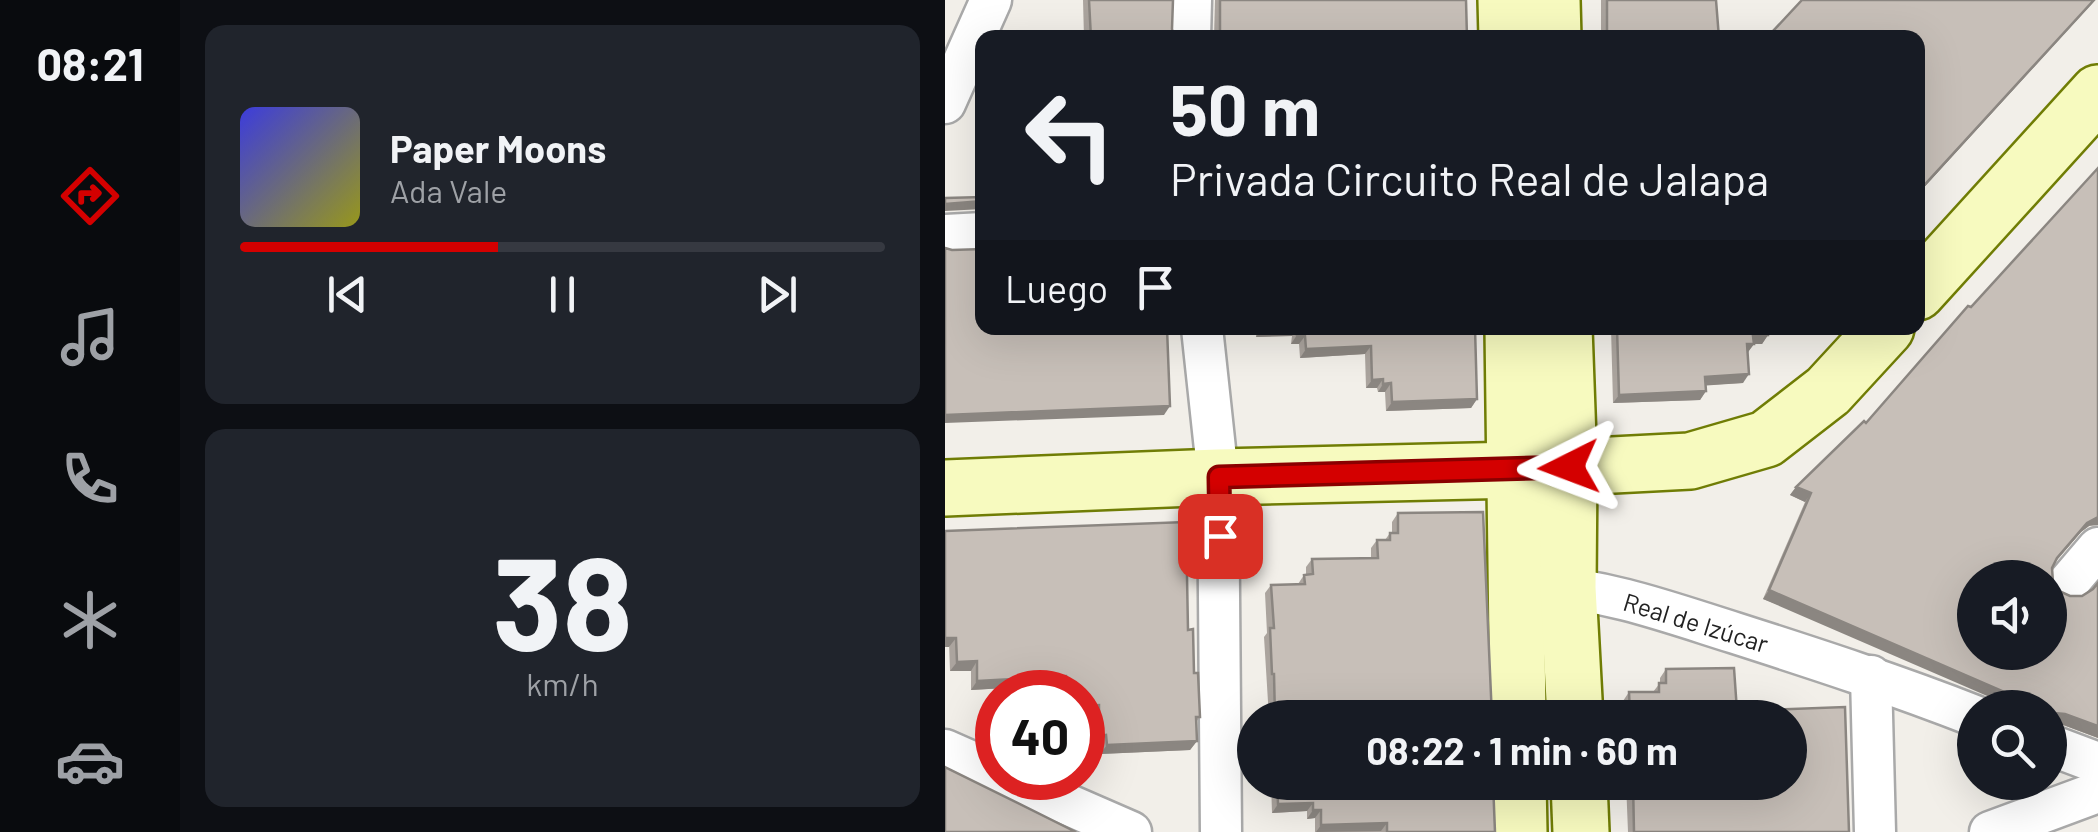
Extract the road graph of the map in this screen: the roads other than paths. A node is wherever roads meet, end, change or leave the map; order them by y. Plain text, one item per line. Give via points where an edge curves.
1 (991, 0) edge
2 (1191, 0) edge
3 (1506, 0) edge
4 (1552, 0) edge
5 (977, 30) edge
6 (1191, 30) edge
7 (1507, 30) edge
8 (1553, 30) edge
9 (975, 35) edge
10 (2098, 94) edge
11 (945, 102) edge
12 (975, 233) edge
13 (945, 235) edge
14 (1925, 283) edge
15 (1203, 335) edge
16 (1514, 335) edge
17 (1563, 335) edge
18 (1880, 335) edge
19 (1543, 468) junction
20 (1219, 477) junction
21 (945, 488) edge
22 (2098, 548) edge
23 (2069, 582) dead end
24 (1543, 586) junction
25 (1871, 676) junction
26 (1521, 700) edge
27 (1571, 700) edge
28 (1957, 709) edge
29 (945, 750) edge
30 (2067, 751) edge
31 (975, 763) edge
32 (2098, 763) edge
33 (2098, 792) edge
34 (1058, 800) edge
35 (1518, 800) edge
36 (1580, 800) edge
37 (1131, 832) edge
38 (1221, 832) edge
39 (1519, 832) edge
40 (1581, 832) edge
41 (1875, 832) edge
42 (1989, 832) edge

1 - 5 street
2 - 6 street
3 - 7 street
4 - 8 street
9 - 11 street
10 - 14 street
12 - 13 street
15 - 20 street
16 - 19 street
17 - 19 street
18 - 19 street via 1828,391 1766,439 1690,461
19 - 20 street
19 - 24 street
20 - 21 street
20 - 38 street
22 - 23 street
24 - 25 street, Real de Izúcar via 1632,600
24 - 26 street
24 - 27 street
25 - 28 street, Real de Izúcar
25 - 41 street
29 - 31 street
30 - 32 street
33 - 42 street
34 - 37 street
35 - 39 street
36 - 40 street

